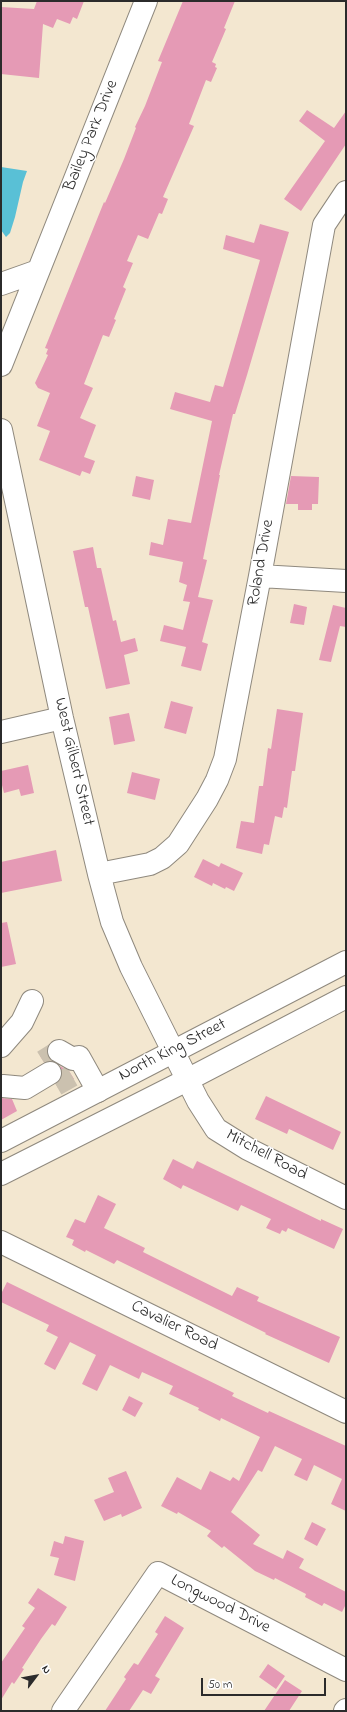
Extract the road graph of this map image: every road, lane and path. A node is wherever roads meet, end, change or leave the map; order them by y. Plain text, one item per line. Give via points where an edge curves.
1 (146, 1) edge
2 (346, 192) edge
3 (38, 271) junction
4 (1, 284) edge
5 (1, 364) edge
6 (1, 430) edge
7 (260, 576) junction
8 (346, 581) edge
9 (62, 718) junction
10 (1, 732) edge
11 (99, 874) junction
12 (346, 962) edge
13 (346, 997) edge
14 (32, 1001) dead end
15 (1, 1046) edge
16 (172, 1052) junction
17 (187, 1080) junction
18 (3, 1086) dead end
19 (98, 1090) junction
20 (1, 1141) edge
21 (1, 1174) edge
22 (346, 1198) edge
23 (1, 1242) edge
24 (346, 1412) edge
25 (346, 1670) edge
26 (63, 1711) edge

1 - 3 street, Bailey Park Drive
2 - 7 street, Roland Drive via 324,225
3 - 4 street
3 - 5 street, Bailey Park Drive
6 - 9 street, West Gilbert Street
7 - 8 street
7 - 11 street, Roland Drive via 225,758 207,799 178,844 162,858 150,864
9 - 10 street
9 - 11 street, West Gilbert Street
11 - 16 street, West Gilbert Street via 108,909 122,946
12 - 16 street, North King Street
13 - 17 street, North King Street
14 - 15 street via 22,1022
16 - 17 street, West Gilbert Street
16 - 19 street, North King Street
17 - 21 street, North King Street
17 - 22 street, Mitchell Road via 211,1123 223,1135
18 - 19 street via 24,1088 79,1057
19 - 20 street, North King Street
23 - 24 street, Cavalier Road
25 - 26 street, Longwood Drive via 158,1573

